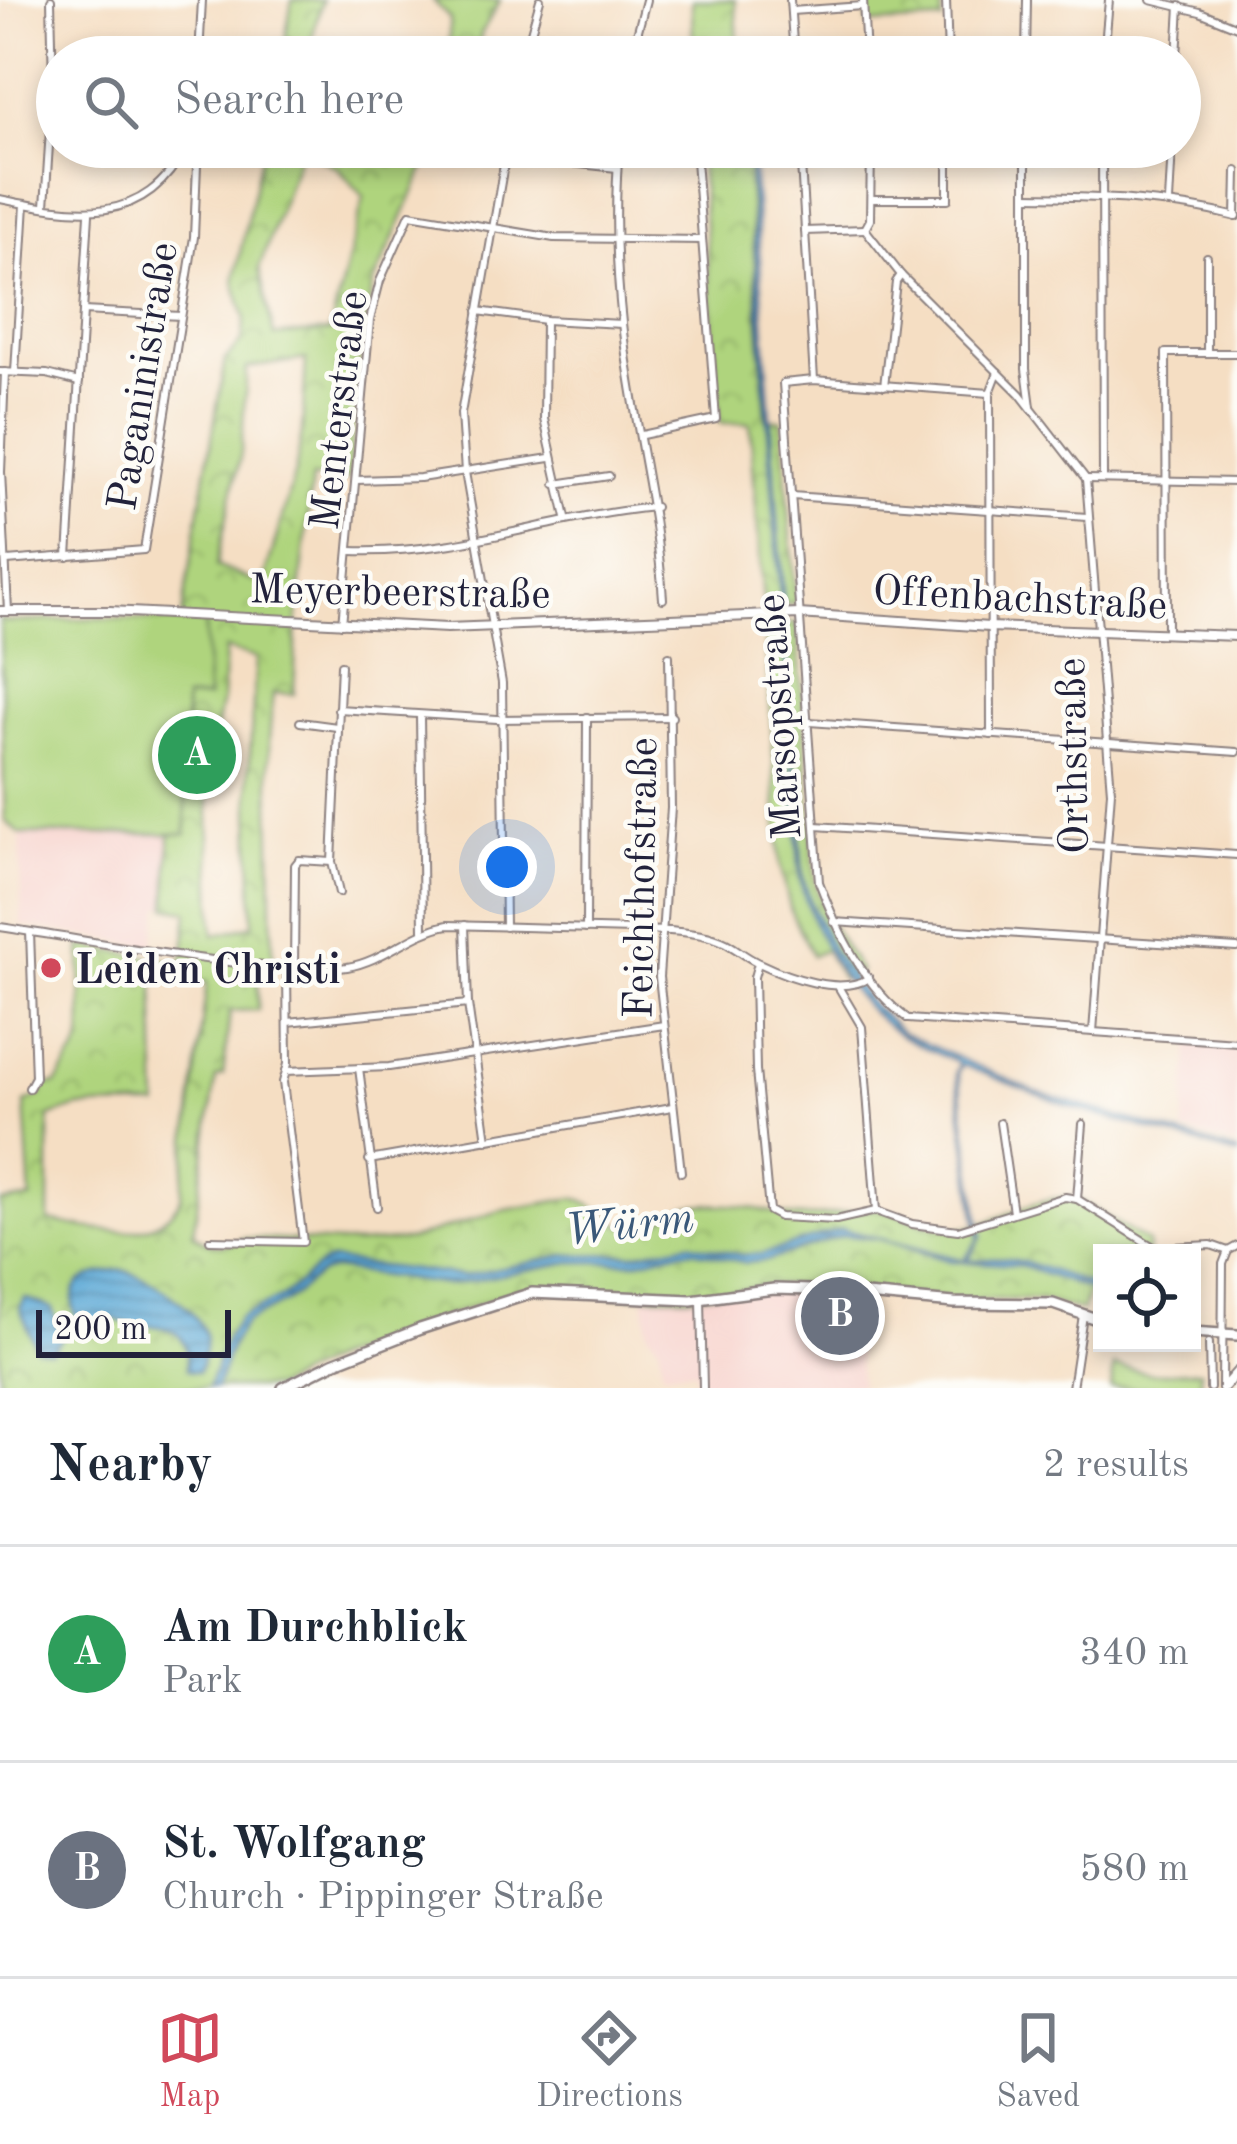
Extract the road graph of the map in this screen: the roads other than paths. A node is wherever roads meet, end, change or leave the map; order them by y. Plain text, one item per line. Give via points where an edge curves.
1 (51, 0) edge
2 (202, 0) edge
3 (540, 0) edge
4 (646, 0) edge
5 (790, 0) edge
6 (946, 0) edge
7 (1027, 0) edge
8 (1108, 0) edge
9 (1151, 0) edge
10 (863, 3) edge
11 (1180, 5) junction
12 (791, 11) junction
13 (1237, 27) edge
14 (52, 36) edge
15 (200, 36) edge
16 (530, 36) edge
17 (638, 36) edge
18 (793, 36) edge
19 (865, 36) edge
20 (947, 36) edge
21 (1027, 36) edge
22 (1105, 36) edge
23 (1178, 36) edge
24 (48, 168) edge
25 (169, 168) edge
26 (197, 168) edge
27 (503, 168) edge
28 (617, 168) edge
29 (697, 168) edge
30 (801, 168) edge
31 (871, 168) edge
32 (948, 168) edge
33 (1026, 168) edge
34 (1102, 168) edge
35 (1171, 168) edge
36 (1237, 171) edge
37 (1026, 196) junction
38 (1102, 197) junction
39 (0, 199) edge
40 (871, 199) junction
41 (1169, 202) junction
42 (25, 204) junction
43 (45, 207) junction
44 (89, 214) junction
45 (1236, 217) edge
46 (493, 229) junction
47 (865, 229) junction
48 (805, 231) junction
49 (702, 240) junction
50 (618, 242) junction
51 (1207, 257) dead end
52 (901, 275) junction
53 (83, 310) junction
54 (478, 311) junction
55 (182, 316) junction
56 (545, 320) junction
57 (622, 323) junction
58 (1207, 353) junction
59 (1237, 353) edge
60 (3, 372) edge
61 (15, 372) junction
62 (998, 372) junction
63 (814, 380) junction
64 (79, 382) junction
65 (884, 386) junction
66 (990, 393) junction
67 (1031, 408) junction
68 (642, 435) junction
69 (550, 458) junction
70 (465, 472) junction
71 (609, 476) dead end
72 (1085, 479) junction
73 (1103, 479) junction
74 (357, 480) junction
75 (1167, 480) junction
76 (1237, 482) edge
77 (556, 484) junction
78 (792, 496) junction
79 (655, 507) junction
80 (988, 510) junction
81 (1087, 517) junction
82 (566, 519) junction
83 (477, 542) junction
84 (350, 551) junction
85 (68, 557) junction
86 (7, 561) junction
87 (663, 599) dead end
88 (4, 611) edge
89 (795, 614) junction
90 (342, 624) junction
91 (494, 627) junction
92 (989, 627) junction
93 (1098, 632) junction
94 (1167, 634) junction
95 (1235, 638) edge
96 (669, 656) dead end
97 (341, 664) dead end
98 (338, 709) junction
99 (420, 716) junction
100 (587, 716) junction
101 (672, 717) junction
102 (503, 719) junction
103 (300, 722) dead end
104 (809, 722) junction
105 (337, 727) junction
106 (991, 735) junction
107 (1108, 744) junction
108 (1237, 752) edge
109 (816, 826) junction
110 (1106, 846) junction
111 (1237, 855) edge
112 (332, 862) junction
113 (339, 893) dead end
114 (834, 922) junction
115 (465, 925) junction
116 (0, 927) edge
117 (506, 927) junction
118 (586, 929) junction
119 (423, 930) junction
120 (663, 931) junction
121 (30, 932) junction
122 (1100, 939) junction
123 (1237, 948) edge
124 (758, 963) junction
125 (291, 968) junction
126 (869, 978) junction
127 (842, 986) junction
128 (468, 1004) junction
129 (288, 1022) junction
130 (664, 1025) junction
131 (1093, 1032) junction
132 (1237, 1042) edge
133 (474, 1054) junction
134 (359, 1068) junction
135 (286, 1071) junction
136 (29, 1088) dead end
137 (673, 1107) junction
138 (1000, 1123) dead end
139 (1083, 1124) dead end
140 (487, 1141) junction
141 (369, 1160) junction
142 (681, 1172) dead end
143 (1078, 1199) junction
144 (376, 1207) dead end
145 (876, 1211) junction
146 (1013, 1212) junction
147 (210, 1240) dead end
148 (1237, 1246) edge
149 (1228, 1251) junction
150 (701, 1299) junction
151 (1084, 1313) junction
152 (1093, 1317) edge
153 (1201, 1332) edge
154 (1222, 1333) junction
155 (1237, 1335) edge
156 (1209, 1343) dead end
157 (1230, 1382) edge
158 (284, 1388) edge
159 (703, 1388) edge
160 (1072, 1388) edge
161 (1210, 1388) edge

1 - 14 street
2 - 15 street
3 - 16 street
4 - 17 street
5 - 12 street
6 - 20 street
7 - 21 street
8 - 22 street
9 - 11 street
10 - 12 street
10 - 19 street
11 - 13 street
11 - 23 street
12 - 18 street
24 - 43 street
25 - 44 street via 137,199
26 - 55 street, Paganinistraße
27 - 46 street
28 - 50 street
29 - 49 street
30 - 48 street
31 - 40 street
32 - 40 street via 948,199
33 - 37 street
34 - 38 street
35 - 41 street
36 - 45 street
37 - 38 street
37 - 67 street
38 - 41 street
38 - 73 street
39 - 42 street
40 - 47 street
41 - 45 street
42 - 43 street
42 - 61 street
43 - 44 street
44 - 53 street
46 - 50 street, Menterstraße
46 - 54 street
46 - 74 street, Menterstraße via 410,214 370,320
47 - 48 street
47 - 52 street
48 - 63 street
49 - 50 street, Menterstraße
49 - 68 street via 716,419
50 - 57 street
51 - 58 street
52 - 62 street
52 - 65 street
53 - 55 street
53 - 64 street
54 - 56 street
54 - 70 street via 461,414
55 - 85 street, Paganinistraße via 144,550
56 - 57 street
56 - 69 street
57 - 68 street
58 - 59 street
58 - 75 street via 1166,353
60 - 61 street
60 - 86 street
61 - 64 street
62 - 66 street
62 - 67 street
63 - 65 street
63 - 78 street, Marsopstraße via 783,382
64 - 85 street
65 - 66 street
66 - 80 street
67 - 72 street
68 - 79 street
69 - 70 street
69 - 77 street
70 - 74 street
70 - 83 street
71 - 77 street
72 - 73 street
72 - 81 street, Orthstraße
73 - 75 street
74 - 84 street, Menterstraße
75 - 76 street
75 - 94 street
77 - 82 street
78 - 80 street
78 - 89 street, Marsopstraße
79 - 82 street
79 - 87 street
80 - 81 street
80 - 92 street
81 - 93 street, Orthstraße
82 - 83 street
83 - 84 street
83 - 91 street
84 - 90 street, Menterstraße
85 - 86 street, Paganinistraße
86 - 88 street
88 - 90 street, Meyerbeerstraße
89 - 91 street, Meyerbeerstraße
89 - 92 street, Offenbachstraße
89 - 104 street, Marsopstraße
90 - 91 street, Meyerbeerstraße
91 - 102 street
92 - 93 street, Offenbachstraße
92 - 106 street
93 - 94 street, Offenbachstraße
93 - 107 street, Orthstraße
94 - 95 street, Offenbachstraße
96 - 101 street, Feichthofstraße
97 - 98 street
98 - 99 street
98 - 105 street
99 - 102 street
99 - 119 street
100 - 101 street
100 - 102 street
100 - 118 street
101 - 120 street, Feichthofstraße
102 - 117 street
103 - 105 street
104 - 106 street
104 - 109 street, Marsopstraße
105 - 112 street
106 - 107 street
107 - 108 street
107 - 110 street, Orthstraße
109 - 110 street
109 - 114 street, Marsopstraße via 819,882
110 - 111 street
110 - 122 street, Orthstraße
112 - 113 street
112 - 125 street via 295,865
114 - 122 street
114 - 126 street, Marsopstraße
115 - 117 street
115 - 119 street
115 - 128 street
116 - 121 street
117 - 118 street
118 - 120 street
119 - 125 street via 371,961
120 - 124 street via 699,934
120 - 130 street, Feichthofstraße
121 - 125 street
121 - 136 street
122 - 123 street
122 - 131 street, Orthstraße
124 - 127 street
124 - 145 street via 756,1070 769,1211 836,1220
125 - 129 street
126 - 127 street
126 - 131 street, Marsopstraße via 908,1019
127 - 145 street via 862,1027
128 - 129 street
128 - 133 street
129 - 135 street
130 - 133 street
130 - 137 street, Feichthofstraße
131 - 132 street
133 - 134 street
133 - 140 street
134 - 135 street
134 - 141 street
135 - 147 street via 303,1242
137 - 140 street
137 - 142 street, Feichthofstraße
138 - 146 street
139 - 143 street
140 - 141 street
141 - 144 street
143 - 146 street
143 - 149 street via 1155,1248
145 - 146 street via 948,1231
148 - 149 street
149 - 154 street
150 - 151 main road via 811,1290 1040,1303
150 - 158 main road via 532,1293 420,1329
150 - 159 street
151 - 152 main road
151 - 160 street
153 - 154 main road
154 - 155 main road
154 - 157 street
156 - 161 street

